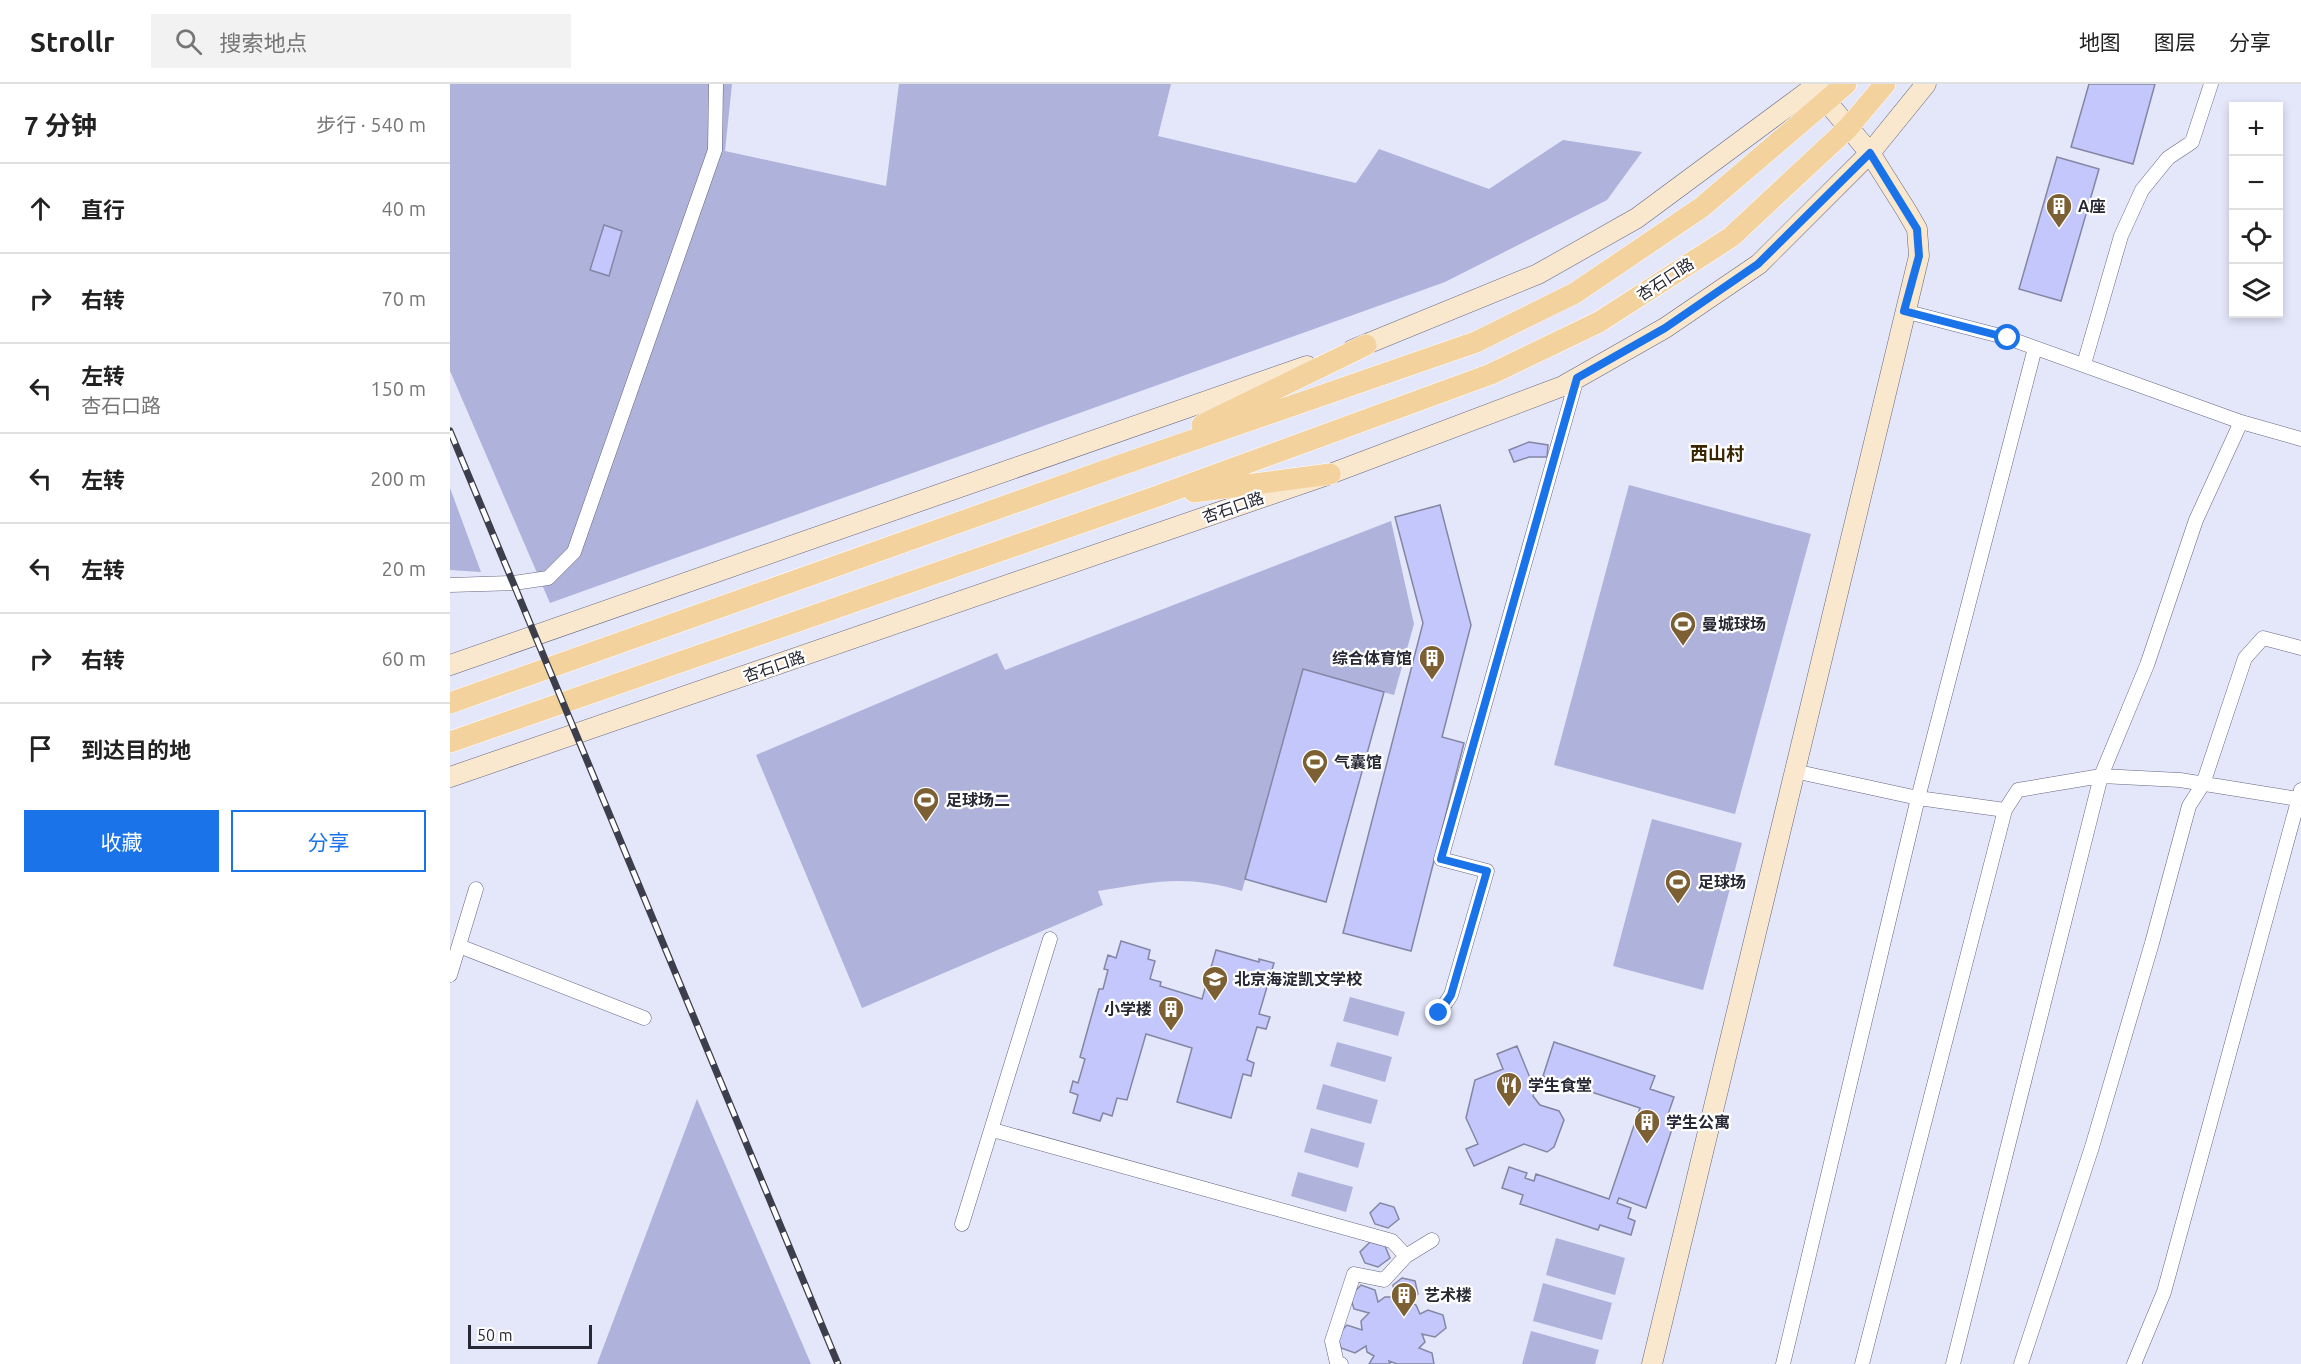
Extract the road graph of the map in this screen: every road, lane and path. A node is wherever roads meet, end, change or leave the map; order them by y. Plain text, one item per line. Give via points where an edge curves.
1 (716, 84) edge
2 (1846, 84) edge
3 (1885, 84) edge
4 (1926, 84) edge
5 (2211, 84) edge
6 (1818, 89) edge
7 (1848, 128) junction
8 (1870, 153) junction
9 (1904, 311) junction
10 (1366, 345) junction
11 (2035, 348) junction
12 (2084, 364) junction
13 (1577, 378) junction
14 (2241, 422) junction
15 (2301, 439) edge
16 (1115, 467) junction
17 (1330, 474) junction
18 (1155, 498) junction
19 (450, 585) edge
20 (2301, 648) edge
21 (450, 665) edge
22 (450, 703) edge
23 (450, 742) edge
24 (1794, 771) junction
25 (2101, 776) junction
26 (450, 777) edge
27 (2203, 783) junction
28 (2300, 795) edge
29 (1918, 798) junction
30 (2005, 810) junction
31 (476, 889) dead end
32 (1050, 939) dead end
33 (459, 946) junction
34 (450, 975) edge
35 (1439, 1013) dead end
36 (644, 1018) dead end
37 (993, 1130) junction
38 (962, 1224) dead end
39 (1432, 1240) dead end
40 (1406, 1256) junction
41 (1341, 1364) edge
42 (1652, 1364) edge
43 (1783, 1364) edge
44 (1862, 1364) edge
45 (1953, 1364) edge
46 (2021, 1364) edge
47 (2134, 1364) edge

1 - 19 street via 715,150 574,552 548,579
2 - 6 main road
3 - 7 main road, 杏石口路
4 - 8 street, 杏石口路
5 - 12 street via 2192,142 2168,158 2142,190 2121,236
6 - 7 street
6 - 10 street via 1637,218 1538,274
6 - 16 main road via 1702,207 1575,293 1476,342
7 - 8 street
7 - 18 main road, 杏石口路 via 1731,237 1599,322 1491,374
8 - 9 street via 1917,229 1919,256
8 - 13 street, 杏石口路 via 1758,264 1665,328
9 - 11 street
9 - 24 street
10 - 16 main road
10 - 21 street
11 - 12 street
11 - 29 street
12 - 14 street
13 - 17 street, 杏石口路
13 - 35 street via 1441,859 1487,871 1451,995
14 - 15 street
14 - 25 street via 2196,520 2147,665
16 - 22 main road
17 - 18 main road
17 - 26 street, 杏石口路
18 - 23 main road, 杏石口路
20 - 27 street via 2263,638 2245,658
24 - 29 street
24 - 42 street
25 - 27 street
25 - 30 street via 2018,790
25 - 45 street
27 - 28 street
27 - 46 street via 2189,806 2092,1147
28 - 47 street via 2164,1292
29 - 30 street
29 - 43 street
30 - 44 street
31 - 33 street
32 - 37 street
33 - 34 street
33 - 36 street
37 - 38 street
37 - 40 street via 1392,1240
39 - 40 street
40 - 41 street via 1384,1280 1354,1274 1332,1341 1337,1363

